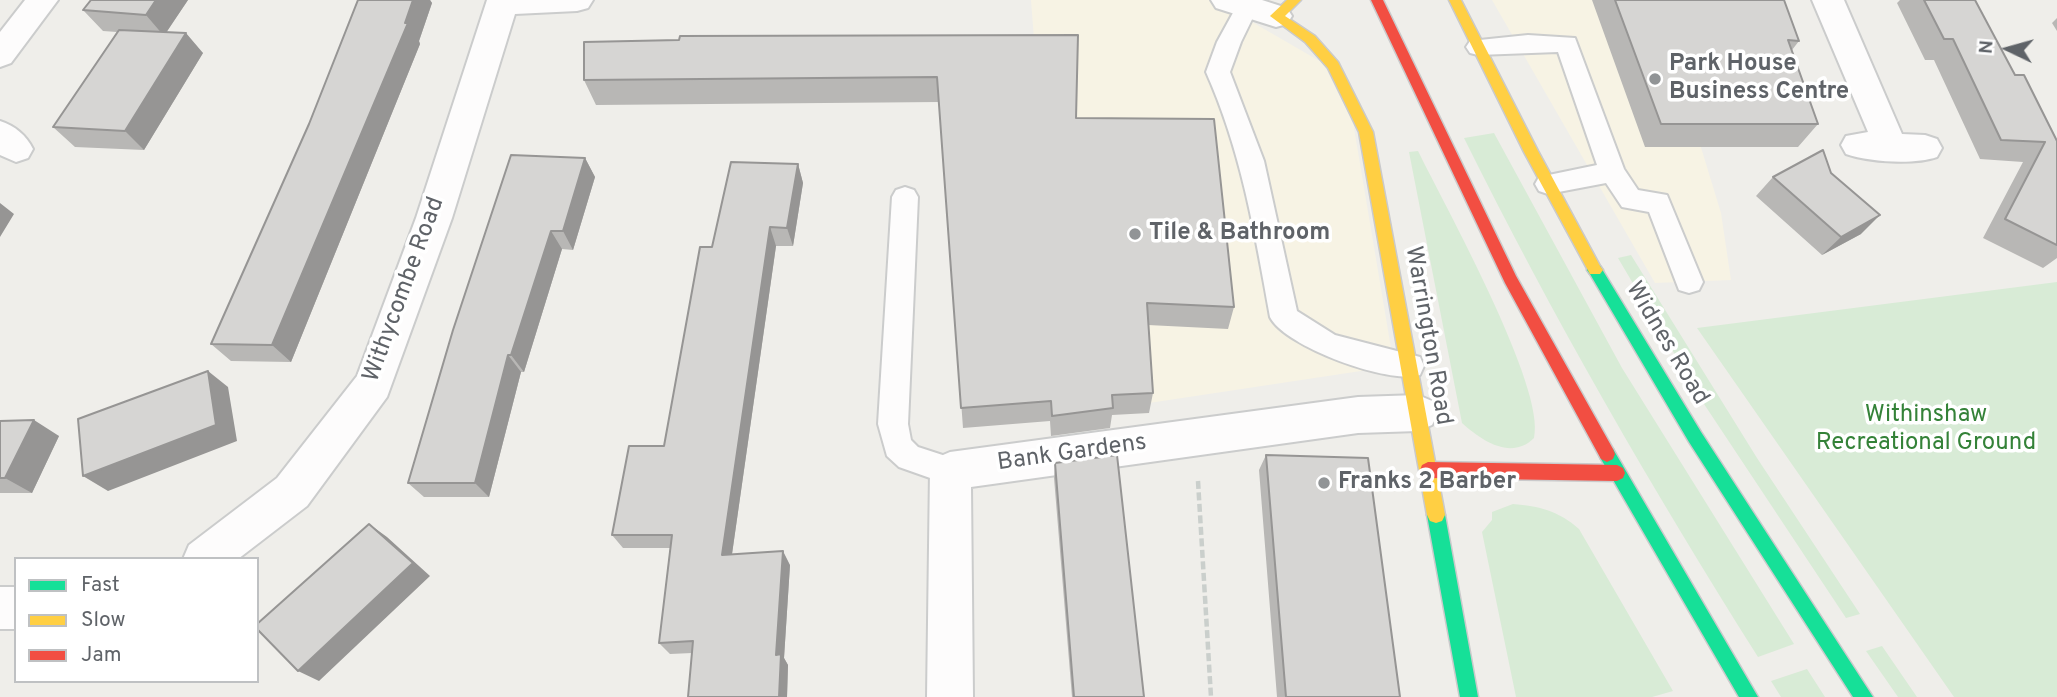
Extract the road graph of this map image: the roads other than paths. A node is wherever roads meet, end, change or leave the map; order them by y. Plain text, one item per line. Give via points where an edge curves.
1 (42, 0) edge
2 (577, 0) edge
3 (1377, 0) edge
4 (1455, 0) edge
5 (1828, 0) edge
6 (502, 2) edge
7 (1262, 5) edge
8 (1478, 47) junction
9 (0, 55) edge
10 (1925, 148) dead end
11 (1612, 172) junction
12 (1548, 184) junction
13 (905, 197) dead end
14 (1689, 282) dead end
15 (1410, 366) junction
16 (1418, 413) junction
17 (1428, 470) junction
18 (950, 471) junction
19 (1617, 473) junction
20 (207, 557) edge
21 (950, 697) edge
22 (1469, 697) edge
23 (1749, 697) edge
24 (1864, 697) edge

1 - 9 street
2 - 6 street
3 - 19 main road via 1510,279
4 - 8 main road, Widnes Road
5 - 10 street via 1874,146
6 - 20 street, Withycombe Road via 434,218 373,386 292,492
7 - 15 main road, Warrington Road via 1328,55 1366,132
7 - 15 lane via 1228,42 1218,72 1235,106 1262,202 1284,317 1296,330 1314,338
8 - 11 lane via 1567,44
8 - 12 main road, Widnes Road
11 - 12 lane
11 - 14 lane via 1631,200 1658,202
12 - 24 main road, Widnes Road via 1671,398
13 - 18 lane via 893,424 897,447 909,458
15 - 16 main road, Warrington Road
16 - 17 main road, Warrington Road
16 - 18 street, Bank Gardens via 1358,415
17 - 19 main road
17 - 22 main road, Warrington Road
18 - 21 street
19 - 23 main road

